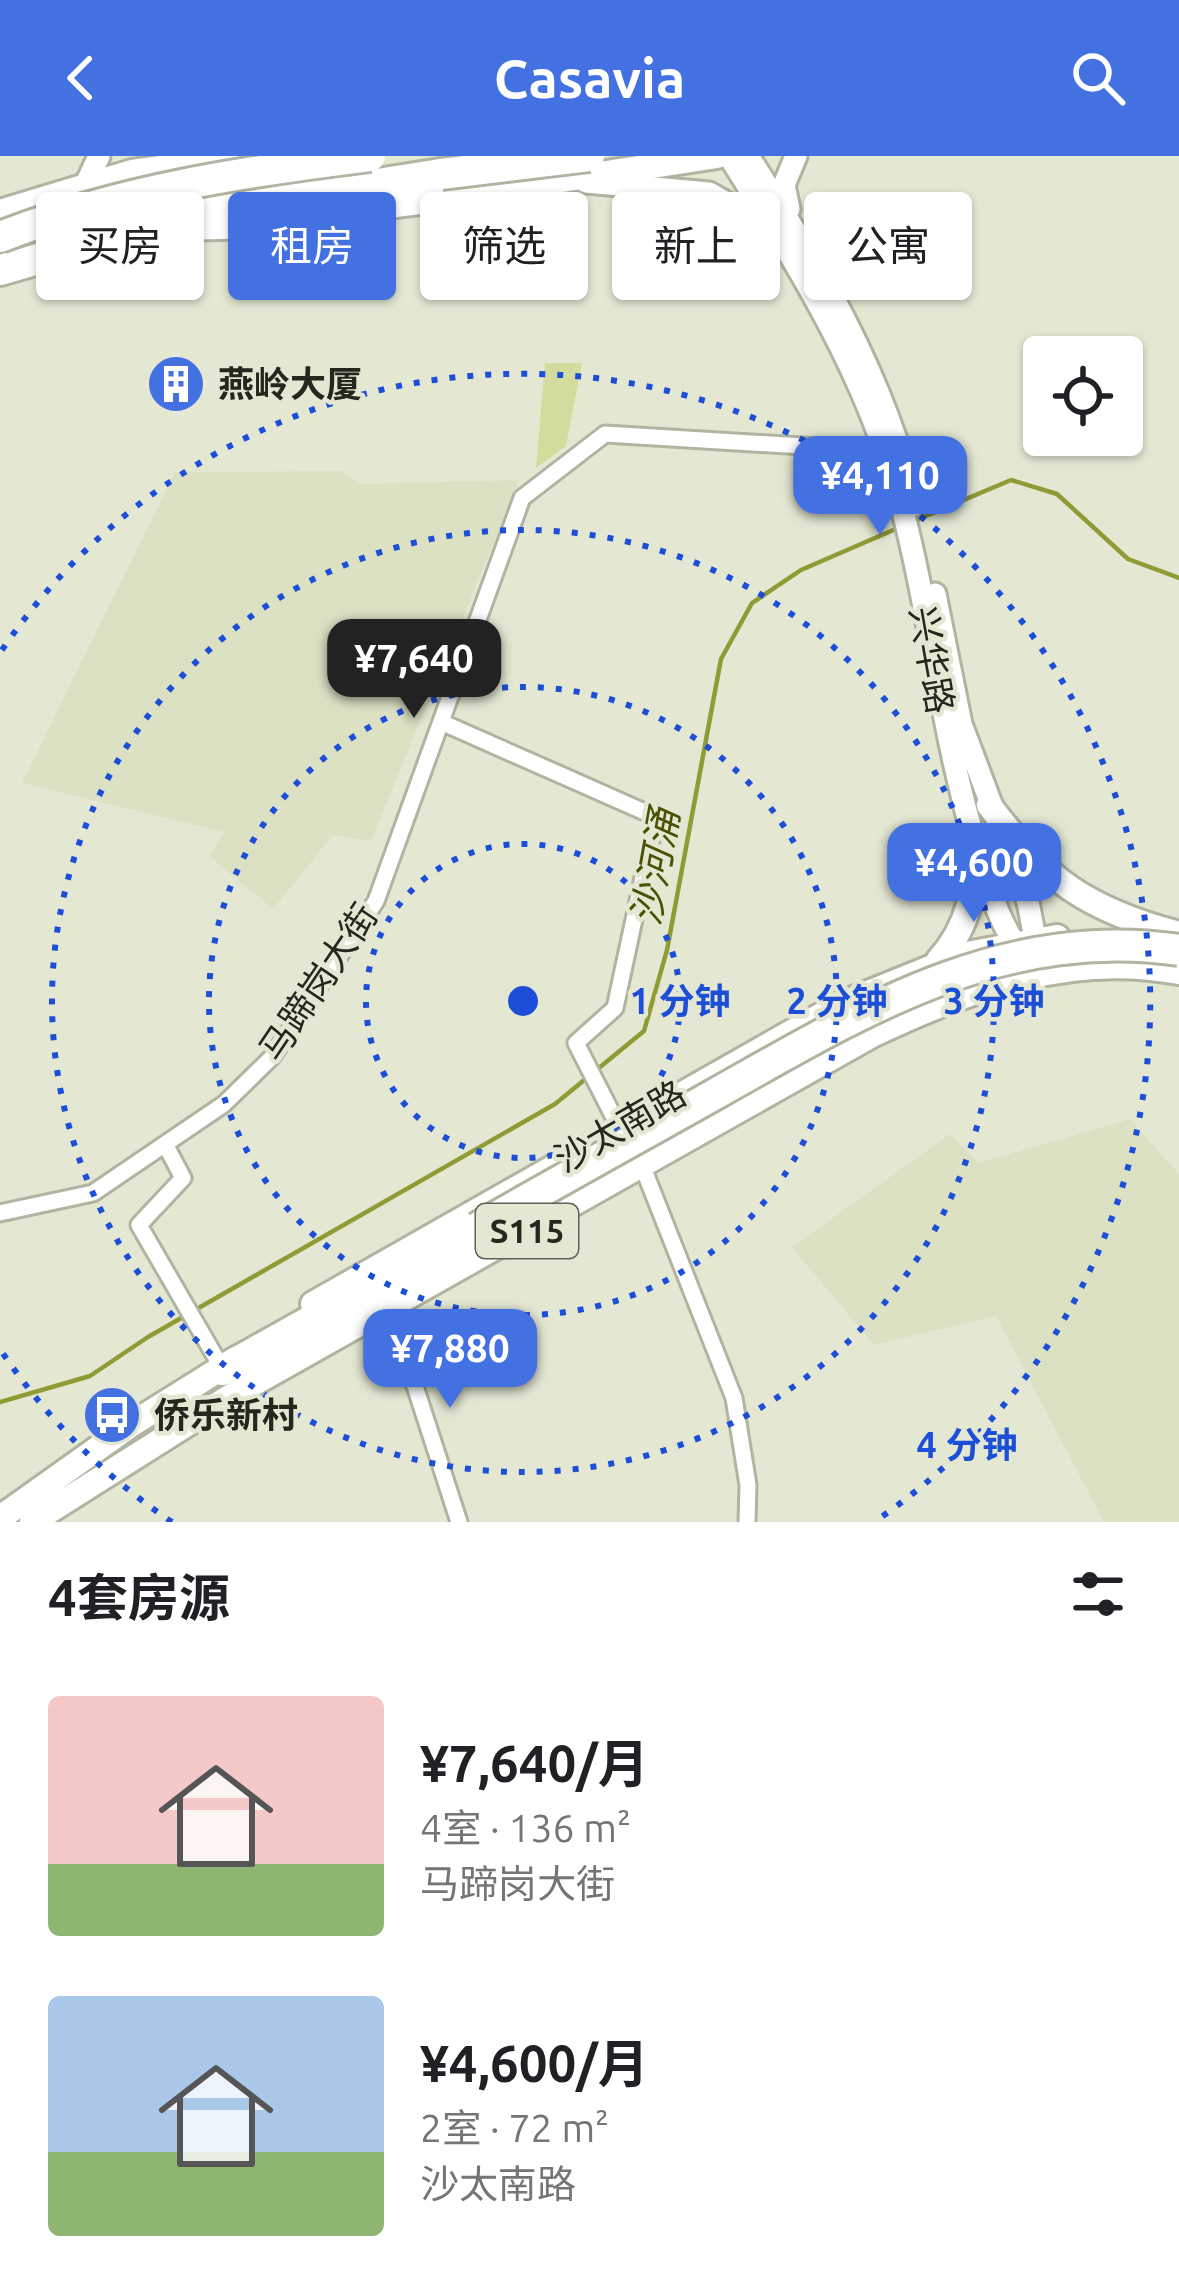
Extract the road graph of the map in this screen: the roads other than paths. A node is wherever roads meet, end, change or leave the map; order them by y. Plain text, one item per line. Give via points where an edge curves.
1 (99, 156) edge
2 (246, 156) edge
3 (370, 156) edge
4 (717, 156) edge
5 (729, 156) edge
6 (748, 156) edge
7 (796, 156) edge
8 (143, 161) edge
9 (580, 164) edge
10 (87, 182) junction
11 (204, 211) edge
12 (0, 212) edge
13 (204, 226) edge
14 (0, 237) edge
15 (791, 237) junction
16 (36, 259) edge
17 (0, 270) edge
18 (884, 451) junction
19 (907, 500) junction
20 (922, 561) junction
21 (440, 722) junction
22 (989, 806) junction
23 (975, 842) junction
24 (1179, 936) edge
25 (1025, 941) junction
26 (1179, 950) edge
27 (937, 963) junction
28 (1179, 972) edge
29 (1038, 973) junction
30 (618, 1127) junction
31 (164, 1144) junction
32 (645, 1167) junction
33 (0, 1214) edge
34 (392, 1316) dead end
35 (224, 1370) junction
36 (0, 1518) edge
37 (32, 1522) edge
38 (459, 1522) edge
39 (746, 1522) edge

1 - 10 main road
2 - 8 main road
3 - 14 highway, bridge via 144,190
4 - 9 main road
5 - 15 main road, 兴华路
6 - 15 main road, 兴华路
7 - 15 main road via 784,184
8 - 10 main road
9 - 11 highway, bridge via 441,174
9 - 13 main road
9 - 15 main road via 709,193
10 - 12 main road
15 - 18 main road, 兴华路
15 - 19 main road, 兴华路 via 880,393
16 - 17 highway
18 - 19 main road, 兴华路
18 - 21 street, 马蹄岗大街 via 605,434 522,498
19 - 20 main road, 兴华路
20 - 22 main road, 兴华路
20 - 23 main road, 兴华路 via 937,695
21 - 30 street via 656,817 615,1008 576,1043
21 - 31 street, 马蹄岗大街 via 376,901 272,1057 224,1105
22 - 24 main road via 1069,891
22 - 25 main road, 兴华路
23 - 25 main road, 兴华路
23 - 27 main road via 966,921
24 - 25 main road, S115
25 - 27 main road, 沙太南路 / S115
25 - 29 main road, 兴华路
26 - 35 highway, bridge via 1046,949 923,982
27 - 30 main road, 沙太南路 / S115 via 841,1004
28 - 29 main road, S115 via 1093,966
29 - 32 main road, 沙太南路 / S115 via 872,1035
30 - 32 street
30 - 35 main road, 沙太南路 / S115 via 335,1290
31 - 33 street, 马蹄岗大街 via 93,1193
31 - 35 street via 183,1178 140,1225
32 - 37 main road, 沙太南路 / S115 via 262,1378
32 - 39 street via 734,1398
34 - 38 street
35 - 36 main road, 沙太南路 / S115

